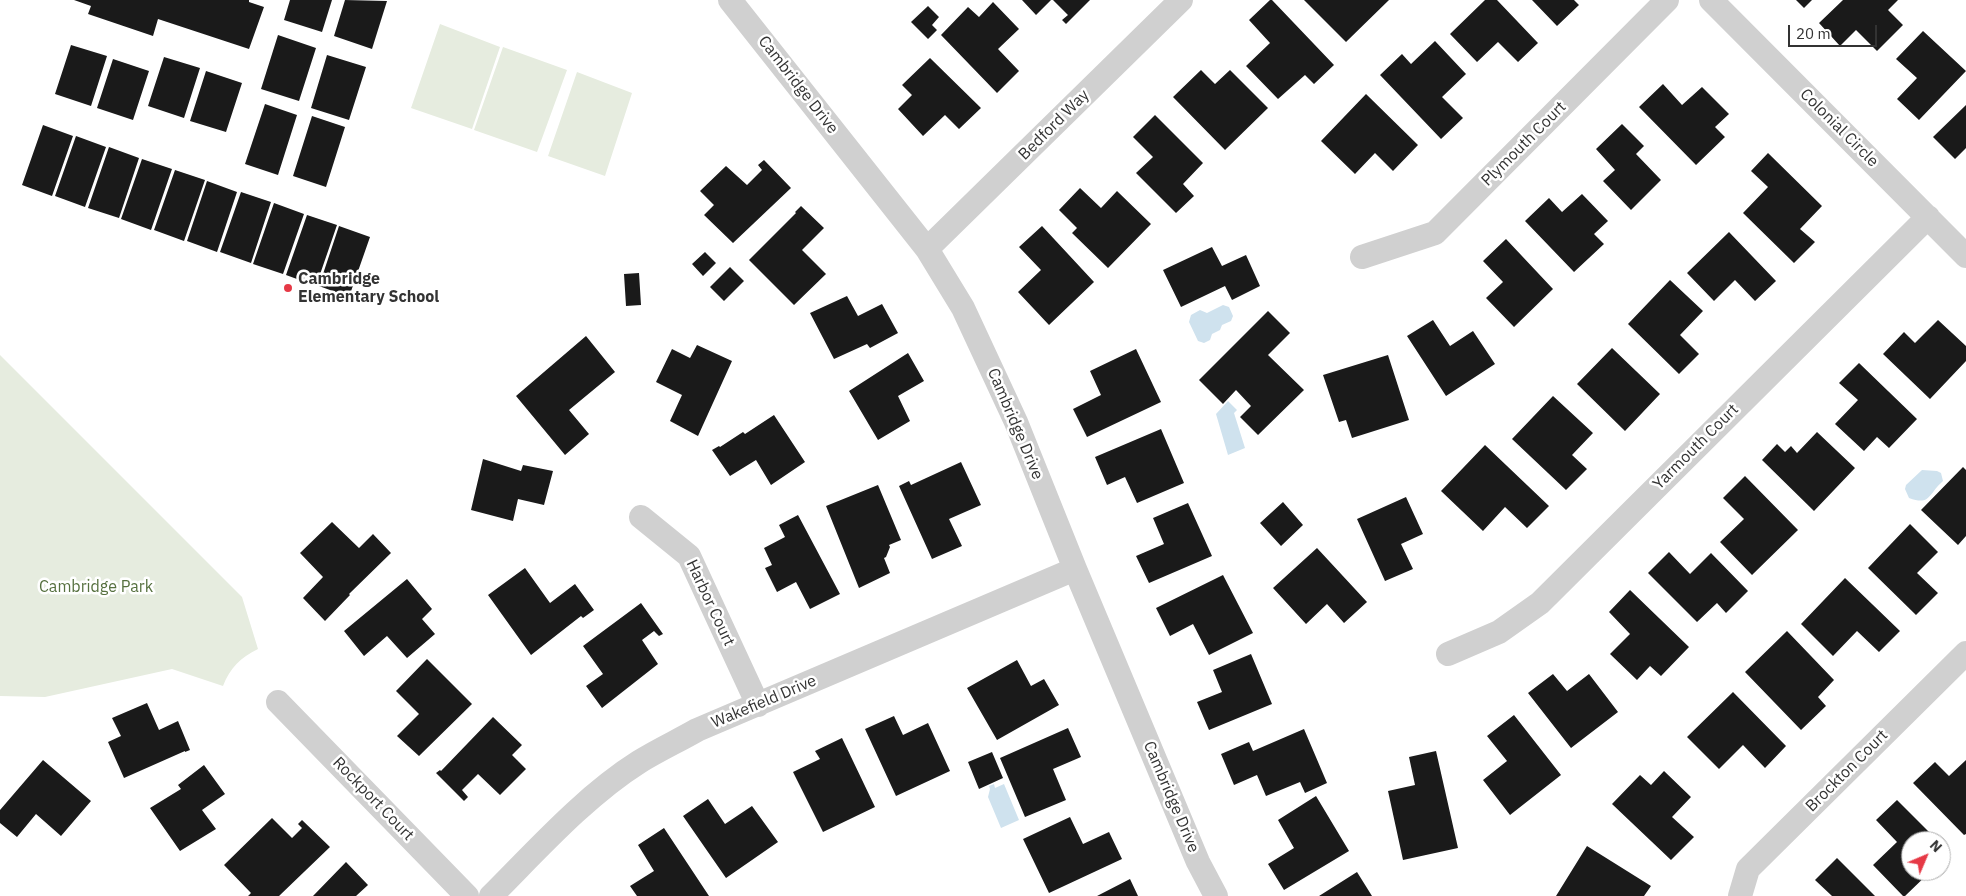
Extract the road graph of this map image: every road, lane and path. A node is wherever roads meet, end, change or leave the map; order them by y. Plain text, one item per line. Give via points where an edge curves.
1 (730, 0) edge
2 (1181, 0) edge
3 (1667, 0) edge
4 (1711, 0) edge
5 (1928, 217) junction
6 (927, 249) junction
7 (1966, 256) edge
8 (1362, 257) dead end
9 (641, 517) dead end
10 (1075, 569) junction
11 (1966, 653) edge
12 (1448, 654) dead end
13 (278, 702) dead end
14 (758, 705) junction
15 (467, 896) edge
16 (491, 896) edge
17 (1216, 896) edge
18 (1740, 896) edge

1 - 6 street, Cambridge Drive
2 - 6 street, Bedford Way
3 - 8 street, Plymouth Court via 1435,233
4 - 5 street, Colonial Circle
5 - 7 street, Colonial Circle
5 - 12 street, Yarmouth Court via 1540,603 1499,632
6 - 10 street, Cambridge Drive via 963,308 1016,422
9 - 14 street, Harbor Court via 690,556
10 - 14 street, Wakefield Drive
10 - 17 street, Cambridge Drive via 1198,862
11 - 18 street, Brockton Court via 1748,869
13 - 15 street, Rockport Court
14 - 16 street, Wakefield Drive via 697,730 639,762 555,832

